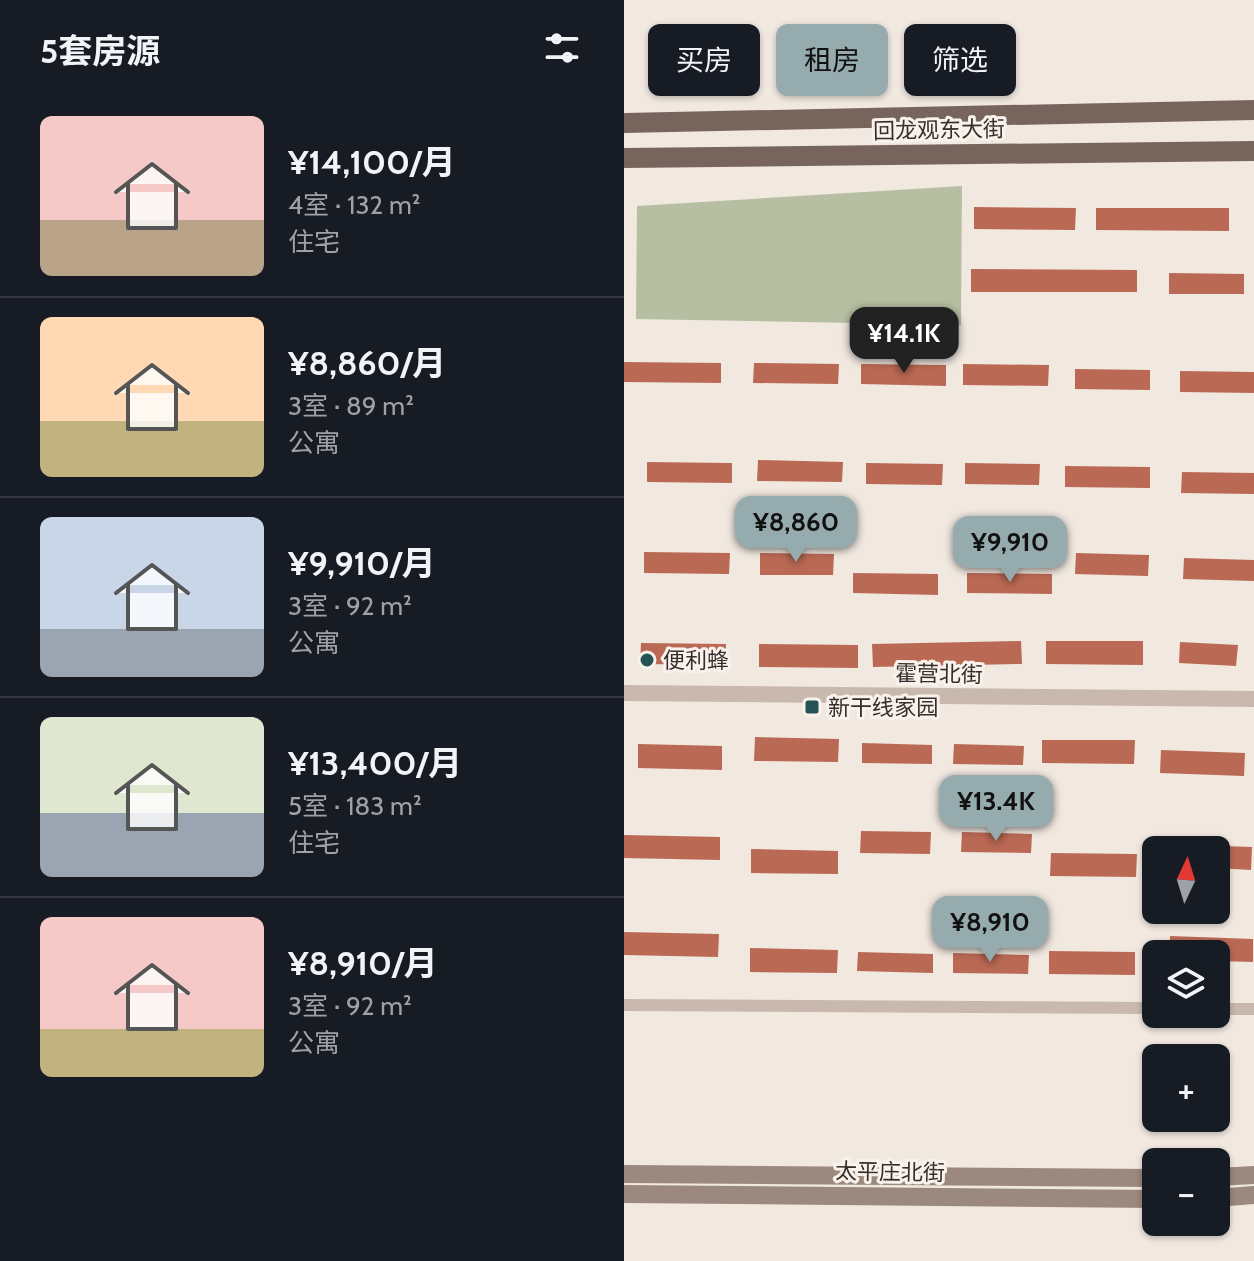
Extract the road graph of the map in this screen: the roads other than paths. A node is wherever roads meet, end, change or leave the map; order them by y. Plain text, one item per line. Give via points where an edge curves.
1 (1254, 110) edge
2 (624, 123) edge
3 (1254, 151) edge
4 (624, 158) edge
5 (624, 693) edge
6 (1254, 699) edge
7 (624, 1005) edge
8 (1142, 1008) edge
9 (1230, 1009) edge
10 (1254, 1009) edge
11 (624, 1174) edge
12 (1254, 1175) edge
13 (1230, 1176) edge
14 (1142, 1178) edge
15 (624, 1194) edge
16 (1254, 1195) edge
17 (1230, 1197) edge
18 (1142, 1199) edge

1 - 2 main road, 回龙观东大街
3 - 4 main road, 回龙观东大街
5 - 6 street, 霍营北街
7 - 8 street
9 - 10 street
11 - 14 main road, 太平庄北街
12 - 13 main road
15 - 18 main road, 太平庄北街
16 - 17 main road

